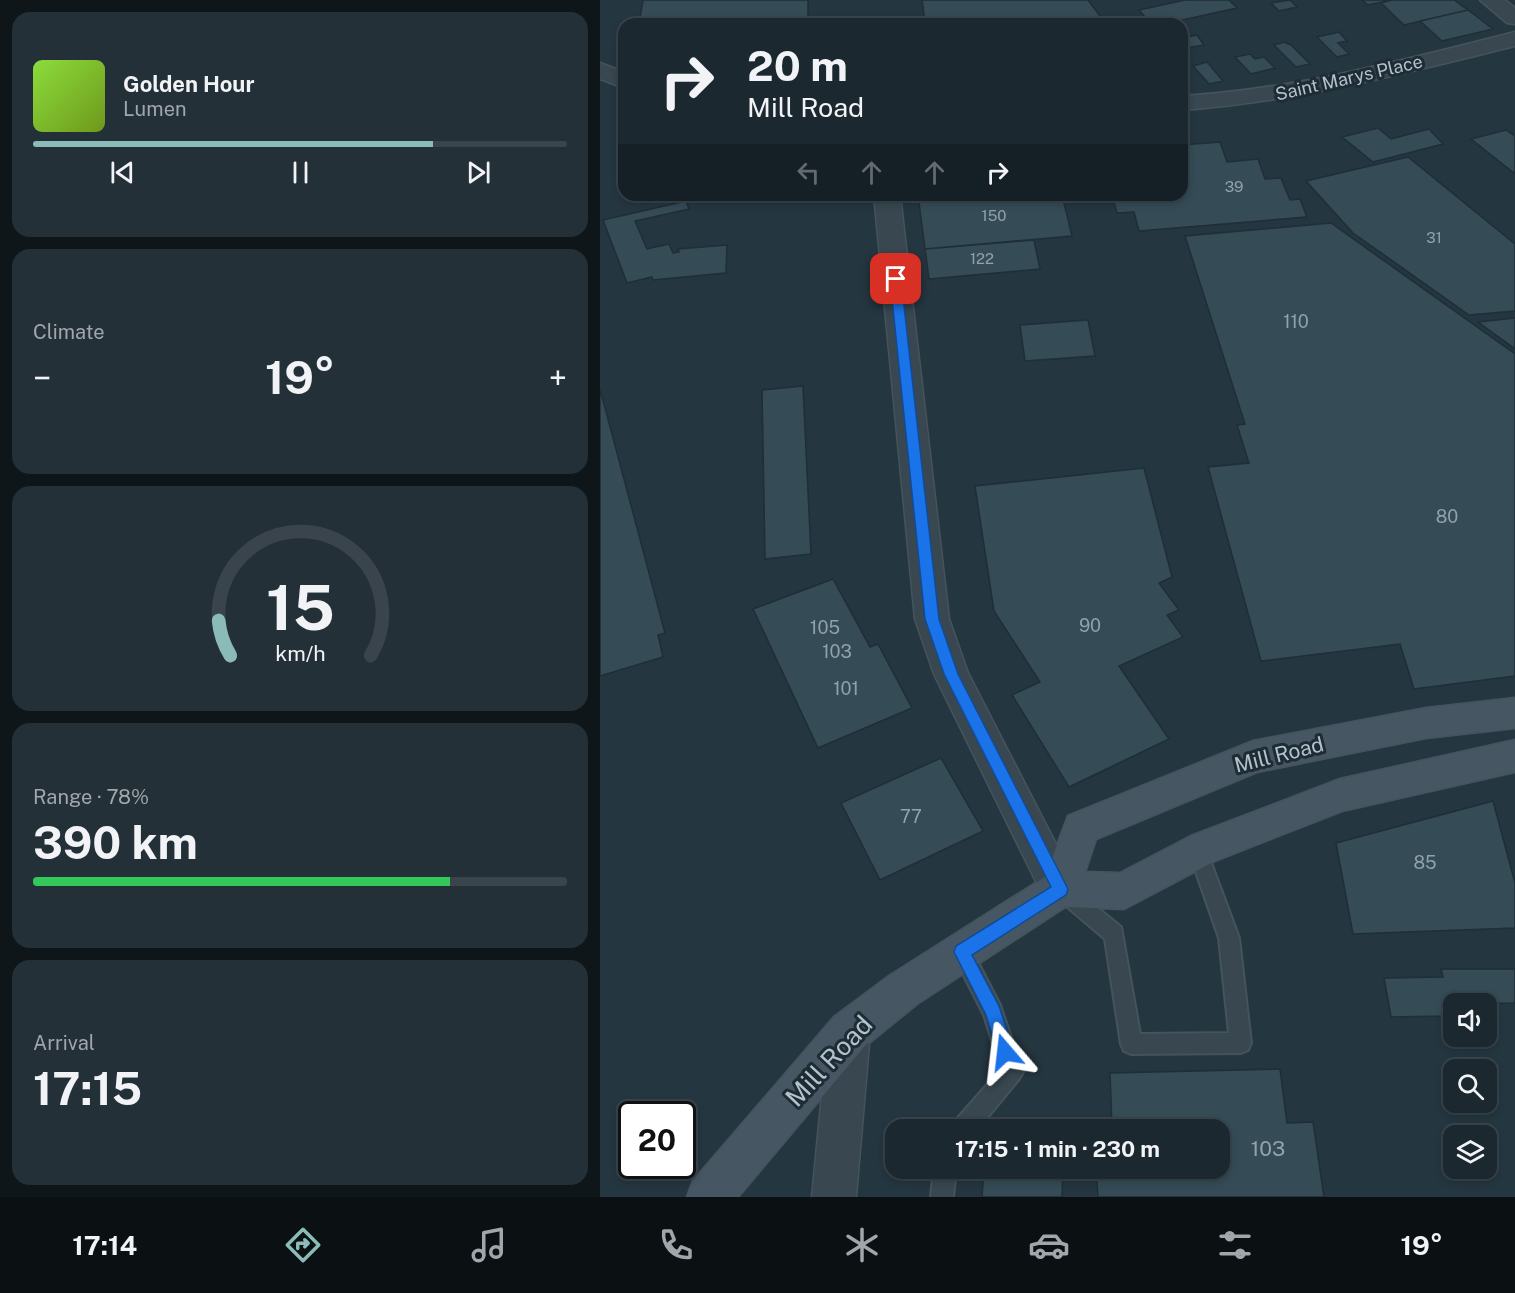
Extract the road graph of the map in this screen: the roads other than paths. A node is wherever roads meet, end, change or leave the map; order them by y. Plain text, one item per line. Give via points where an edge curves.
1 (1491, 0) edge
2 (1515, 18) edge
3 (1515, 39) edge
4 (1188, 103) edge
5 (887, 201) edge
6 (1515, 714) edge
7 (1515, 756) edge
8 (1198, 852) junction
9 (1060, 889) junction
10 (962, 952) junction
11 (849, 1032) junction
12 (971, 1119) edge
13 (944, 1179) edge
14 (709, 1197) edge
15 (834, 1197) edge
16 (942, 1197) edge

1 - 2 street
3 - 4 street, Saint Marys Place via 1294,92 1237,101
5 - 9 street via 932,619 951,674
6 - 9 main road, Mill Road via 1426,723 1253,757 1082,828
7 - 8 main road via 1340,795
8 - 9 main road via 1124,891
8 - 9 lane via 1229,938 1241,1043 1131,1044 1114,934
9 - 10 main road, Mill Road
10 - 11 main road, Mill Road via 903,990
10 - 12 lane via 993,1012 1012,1072
11 - 14 main road, Mill Road
11 - 15 street
13 - 16 lane

